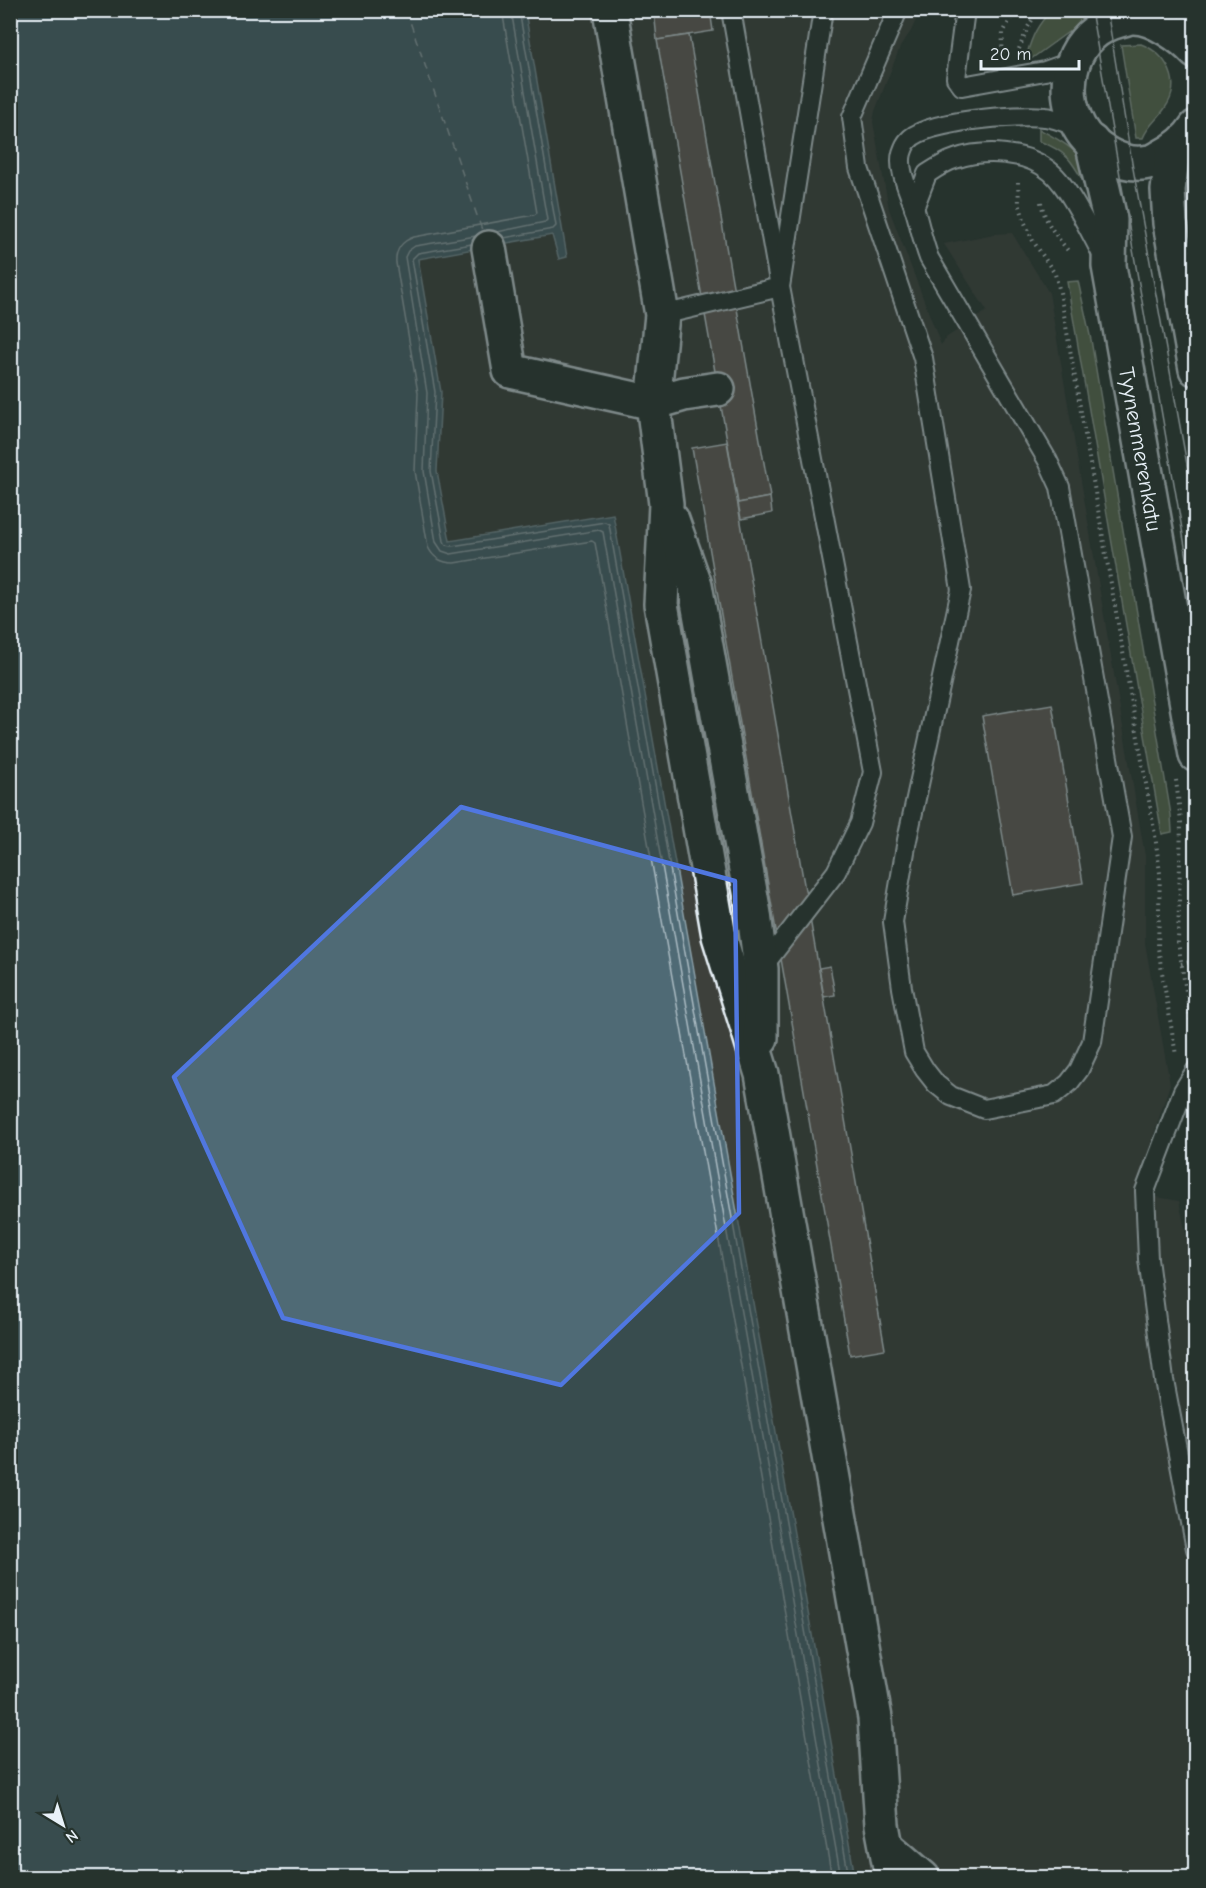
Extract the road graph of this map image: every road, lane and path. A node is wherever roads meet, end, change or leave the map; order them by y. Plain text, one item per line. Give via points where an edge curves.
1 (610, 10) edge
2 (731, 10) edge
3 (823, 10) edge
4 (898, 10) edge
5 (965, 10) edge
6 (1195, 10) edge
7 (1135, 14) edge
8 (1196, 15) edge
9 (1195, 41) edge
10 (1073, 61) junction
11 (1196, 127) edge
12 (1086, 135) junction
13 (1173, 151) junction
14 (914, 208) junction
15 (489, 248) dead end
16 (1108, 266) junction
17 (780, 287) junction
18 (662, 315) junction
19 (1196, 369) edge
20 (718, 389) dead end
21 (653, 403) junction
22 (666, 504) junction
23 (1196, 755) edge
24 (1196, 961) edge
25 (1181, 963) dead end
26 (761, 969) junction
27 (1196, 1070) edge
28 (762, 1074) junction
29 (1196, 1549) edge
30 (890, 1862) edge
31 (923, 1878) edge

1 - 18 street
2 - 17 lane
3 - 17 lane
4 - 14 lane via 852,117 859,168 923,358 961,590 893,922 914,1052 930,1077 951,1096 984,1109 1054,1095 1079,1071 1092,1042 1122,837 1060,487 929,258
5 - 10 lane via 956,78 962,86 1044,71
6 - 8 street
7 - 9 street, Tyynenmerenkatu
7 - 10 street, Tyynenmerenkatu via 1095,31
10 - 12 street, Tyynenmerenkatu via 1068,81 1070,102
11 - 13 street
12 - 13 street via 1117,159 1132,163 1150,162
12 - 14 lane via 1046,117 1007,115 924,132 908,140 901,156 906,189
12 - 16 street, Tyynenmerenkatu via 1110,219
13 - 19 street via 1168,190 1170,223
14 - 16 lane via 927,174 953,159 998,153 1025,157 1051,172 1066,190
15 - 21 street via 510,371
16 - 23 street, Tyynenmerenkatu
17 - 18 lane
17 - 26 lane via 873,772 860,823 836,872
18 - 21 street
20 - 21 street
21 - 22 street
22 - 26 street via 695,585
22 - 28 street via 661,603 719,936
24 - 25 path
26 - 28 street
27 - 29 lane via 1183,1091 1145,1191 1148,1259 1164,1380
28 - 30 street via 875,1718 882,1826
30 - 31 street

